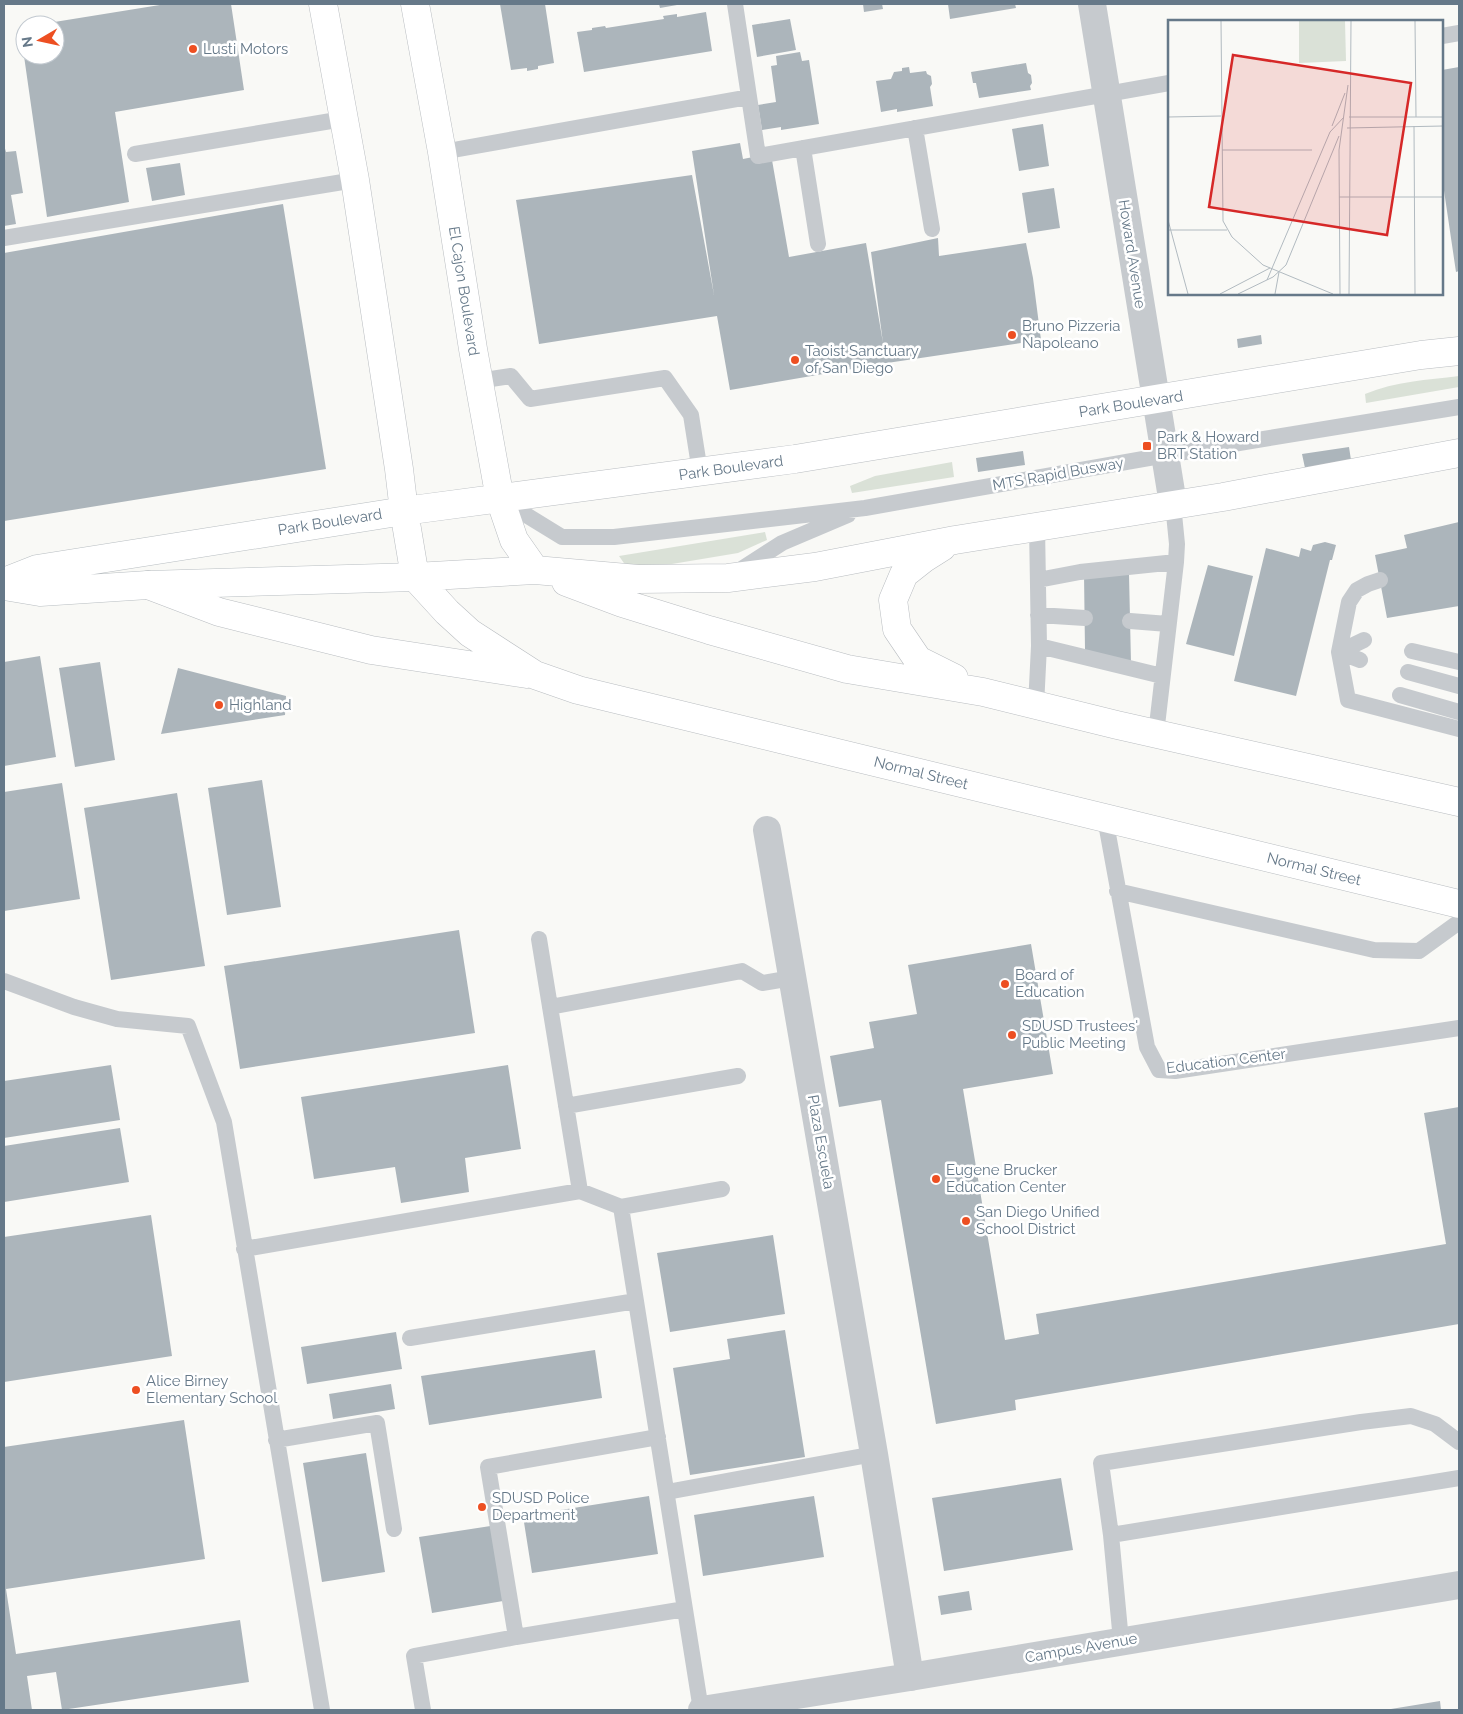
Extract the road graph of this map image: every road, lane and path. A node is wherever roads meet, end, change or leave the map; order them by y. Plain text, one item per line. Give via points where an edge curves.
1 (323, 4) edge
2 (415, 4) edge
3 (735, 4) edge
4 (1092, 4) edge
5 (1459, 33) edge
6 (1443, 36) edge
7 (1168, 83) edge
8 (1107, 94) junction
9 (749, 97) junction
10 (343, 119) junction
11 (916, 128) junction
12 (803, 148) junction
13 (442, 152) junction
14 (135, 154) dead end
15 (355, 180) junction
16 (932, 229) dead end
17 (4, 238) edge
18 (818, 244) dead end
19 (1459, 351) edge
20 (478, 380) junction
21 (1156, 400) junction
22 (1459, 407) edge
23 (1459, 453) edge
24 (1166, 455) junction
25 (700, 472) junction
26 (500, 499) junction
27 (1174, 504) junction
28 (865, 508) junction
29 (404, 511) junction
30 (1037, 526) junction
31 (955, 540) junction
32 (1176, 562) junction
33 (535, 570) junction
34 (415, 577) junction
35 (728, 578) junction
36 (1038, 580) junction
37 (1380, 580) dead end
38 (4, 582) edge
39 (148, 585) junction
40 (4, 586) edge
41 (1038, 615) junction
42 (1085, 618) dead end
43 (1130, 621) dead end
44 (1168, 624) junction
45 (1364, 640) dead end
46 (1039, 646) junction
47 (1412, 651) dead end
48 (1339, 652) junction
49 (1360, 660) dead end
50 (1459, 662) edge
51 (1408, 672) dead end
52 (535, 675) junction
53 (1162, 676) junction
54 (1355, 683) dead end
55 (1459, 686) edge
56 (982, 692) junction
57 (1400, 695) dead end
58 (1036, 706) junction
59 (1459, 712) edge
60 (1459, 728) edge
61 (1156, 734) junction
62 (1459, 802) edge
63 (1105, 818) junction
64 (767, 830) dead end
65 (1117, 891) junction
66 (1459, 904) edge
67 (1459, 922) edge
68 (539, 939) dead end
69 (792, 978) junction
70 (4, 981) edge
71 (550, 1007) junction
72 (1459, 1028) edge
73 (738, 1076) dead end
74 (566, 1106) junction
75 (722, 1189) dead end
76 (580, 1191) junction
77 (622, 1207) junction
78 (244, 1249) junction
79 (636, 1301) junction
80 (410, 1338) dead end
81 (658, 1437) junction
82 (276, 1440) junction
83 (1459, 1442) edge
84 (874, 1454) junction
85 (1459, 1478) edge
86 (666, 1492) junction
87 (394, 1529) dead end
88 (1111, 1535) junction
89 (1459, 1585) edge
90 (685, 1609) junction
91 (516, 1636) junction
92 (1121, 1641) junction
93 (910, 1677) junction
94 (322, 1710) edge
95 (423, 1710) edge
96 (701, 1710) edge

1 - 10 main road
2 - 13 main road, El Cajon Boulevard
3 - 9 lane
4 - 8 street, Howard Avenue
5 - 6 lane
7 - 8 lane
8 - 11 lane
8 - 21 street, Howard Avenue
9 - 12 lane via 758,156
9 - 13 lane
10 - 14 lane
10 - 15 main road
11 - 12 lane
11 - 16 lane
12 - 18 lane
13 - 20 main road, El Cajon Boulevard
15 - 17 lane
15 - 29 main road
19 - 21 main road, Park Boulevard
20 - 25 lane via 511,376 530,399 665,378 691,415
20 - 26 main road, El Cajon Boulevard
21 - 24 street, Howard Avenue
21 - 25 main road, Park Boulevard via 805,458
22 - 24 lane, MTS Rapid Busway
23 - 27 main road
24 - 27 street, Howard Avenue
24 - 28 lane, MTS Rapid Busway
25 - 26 main road, Park Boulevard
26 - 28 lane, MTS Rapid Busway via 562,537 614,537
26 - 29 main road, Park Boulevard
26 - 33 main road, El Cajon Boulevard via 514,540
27 - 30 main road
27 - 32 lane
28 - 35 lane, MTS Rapid Busway via 782,543
29 - 34 main road
29 - 38 main road, Park Boulevard via 37,569
30 - 31 main road
30 - 36 lane
31 - 35 main road via 815,567
31 - 56 main road via 904,574 893,600 897,629 918,660
32 - 36 lane via 1080,572
32 - 44 lane
33 - 34 main road
33 - 35 main road via 638,578
33 - 56 main road via 622,603 847,669
34 - 39 main road
34 - 52 main road, Normal Street via 470,633
36 - 41 lane
37 - 48 lane via 1357,590 1349,602
39 - 40 main road via 40,592
39 - 52 main road via 219,612 371,650
41 - 42 lane
41 - 46 lane
43 - 44 lane
44 - 53 lane
45 - 48 lane
46 - 53 lane
46 - 58 lane
47 - 50 lane
48 - 49 lane
48 - 54 lane
48 - 60 lane via 1348,700
51 - 55 lane
52 - 63 main road, Normal Street via 578,690
53 - 61 lane
56 - 58 main road
57 - 59 lane
58 - 61 main road
61 - 62 main road
63 - 65 lane, Education Center
63 - 66 main road, Normal Street
64 - 69 street, Plaza Escuela
65 - 67 lane via 1374,950 1419,951
65 - 72 lane, Education Center via 1147,1047 1159,1070 1175,1071
68 - 71 lane
69 - 71 lane via 762,983 742,971
69 - 84 street, Plaza Escuela
70 - 78 lane via 117,1019 188,1026 224,1122
71 - 74 lane
73 - 74 lane
74 - 76 lane
75 - 77 lane
76 - 77 lane
76 - 78 lane
77 - 79 lane
78 - 82 lane
79 - 80 lane
79 - 81 lane
81 - 86 lane
81 - 91 lane via 488,1467
82 - 87 lane via 378,1423
82 - 94 lane
83 - 88 lane via 1436,1424 1411,1416 1100,1463
84 - 86 lane
84 - 93 street, Plaza Escuela
85 - 88 lane
86 - 90 lane
88 - 92 lane
89 - 92 street, Campus Avenue
90 - 91 lane
90 - 96 lane
91 - 95 lane via 414,1656
92 - 93 street, Campus Avenue
93 - 96 street, Campus Avenue

